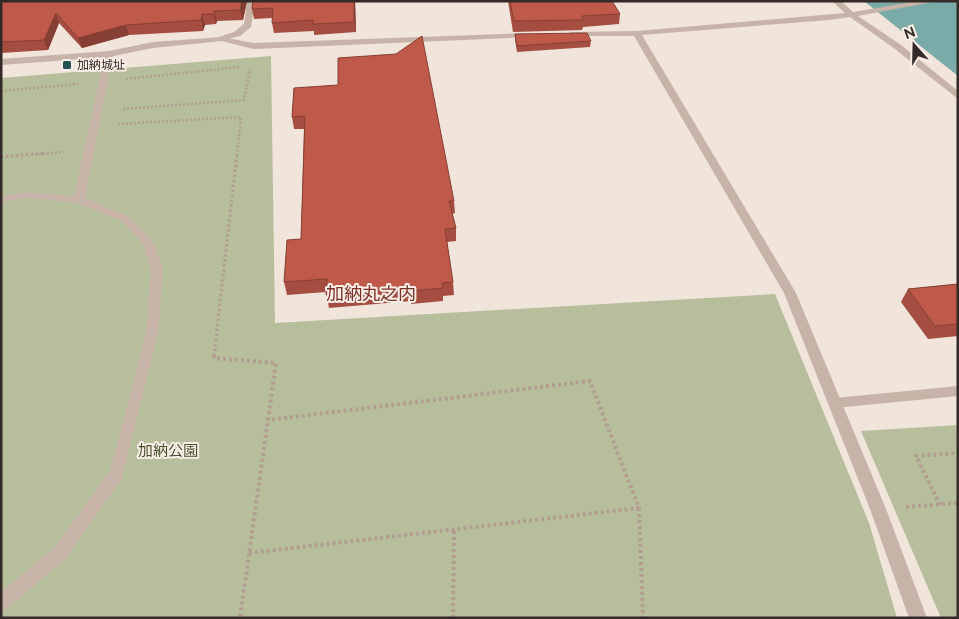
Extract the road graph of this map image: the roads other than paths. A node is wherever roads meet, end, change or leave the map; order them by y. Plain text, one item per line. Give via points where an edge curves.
1 (251, 1) edge
2 (836, 1) edge
3 (934, 1) edge
4 (857, 14) junction
5 (637, 33) junction
6 (540, 35) edge
7 (560, 35) edge
8 (222, 39) junction
9 (109, 54) junction
10 (1, 62) edge
11 (958, 96) edge
12 (1, 199) edge
13 (79, 200) junction
14 (958, 391) edge
15 (835, 403) junction
16 (1, 602) edge
17 (918, 618) edge

1 - 8 street via 248,25 237,34
2 - 4 street
3 - 4 street
4 - 5 street
4 - 11 street
5 - 7 street
5 - 15 street via 790,293
6 - 8 street via 253,46
8 - 9 street via 154,44
9 - 10 street
9 - 13 street
12 - 13 street via 28,195
13 - 16 street via 126,219 148,243 157,270 152,334 117,473 60,553
14 - 15 street
15 - 17 street

